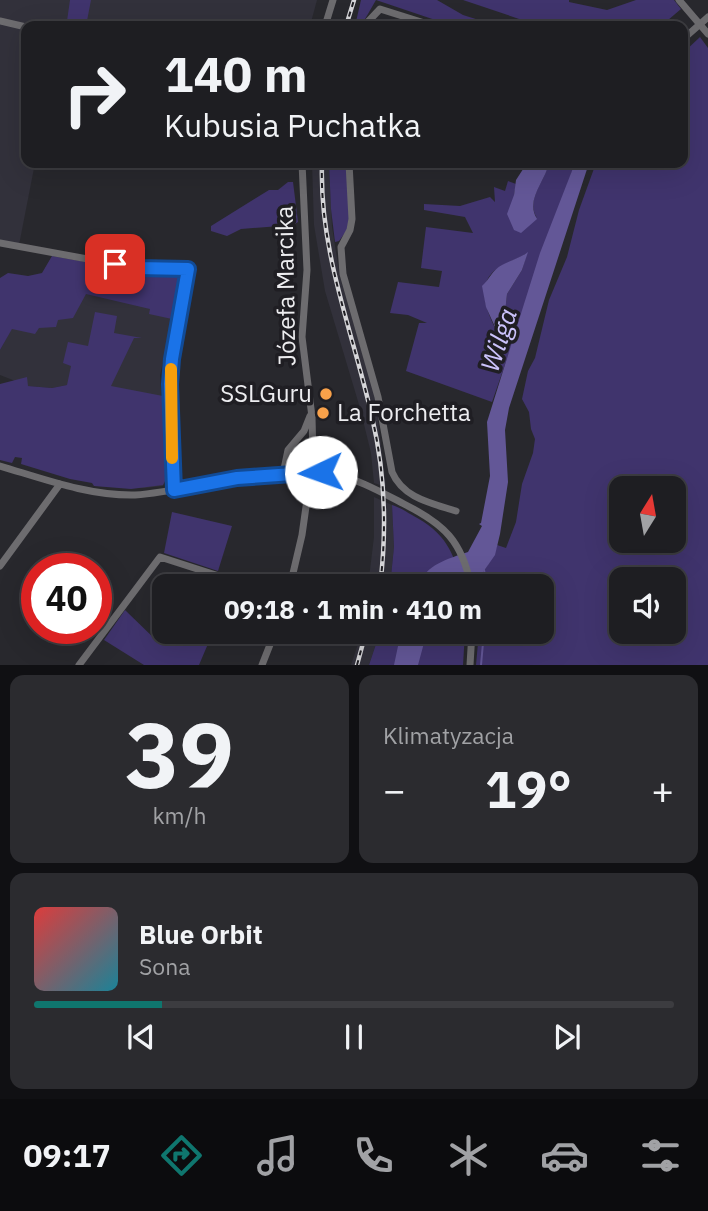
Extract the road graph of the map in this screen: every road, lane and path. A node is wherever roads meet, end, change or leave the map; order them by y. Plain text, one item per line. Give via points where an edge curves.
1 (333, 0) edge
2 (679, 0) edge
3 (708, 17) edge
4 (0, 21) edge
5 (327, 21) edge
6 (369, 21) edge
7 (419, 21) edge
8 (21, 26) edge
9 (708, 34) edge
10 (688, 35) edge
11 (302, 168) edge
12 (349, 168) edge
13 (0, 243) edge
14 (311, 408) junction
15 (300, 436) junction
16 (313, 443) junction
17 (0, 466) edge
18 (312, 472) junction
19 (283, 474) junction
20 (60, 484) junction
21 (174, 490) junction
22 (416, 498) junction
23 (411, 507) junction
24 (456, 511) dead end
25 (0, 566) edge
26 (213, 574) edge
27 (293, 574) edge
28 (467, 574) edge
29 (270, 644) edge
30 (471, 644) edge
31 (79, 665) edge
32 (262, 665) edge
33 (470, 665) edge

1 - 5 street
2 - 9 street, bridge
3 - 10 street
4 - 8 street
6 - 7 street via 380,9
11 - 14 street, Józefa Marcika via 307,270 302,337
12 - 22 street via 352,219 341,247 343,274 378,397 393,475
13 - 21 street via 137,268 188,269 170,384
14 - 15 street, Józefa Marcika
14 - 16 street, Józefa Marcika
15 - 16 street
15 - 19 street, Józefa Marcika via 288,450
16 - 18 street, Józefa Marcika
17 - 20 street
18 - 19 street
18 - 23 street via 352,479
18 - 27 street, Józefa Marcika
19 - 21 street
20 - 21 street via 121,495
20 - 25 street
22 - 23 street
22 - 24 street
23 - 28 street via 442,527 459,548
26 - 31 street via 160,557
29 - 32 street
30 - 33 street

